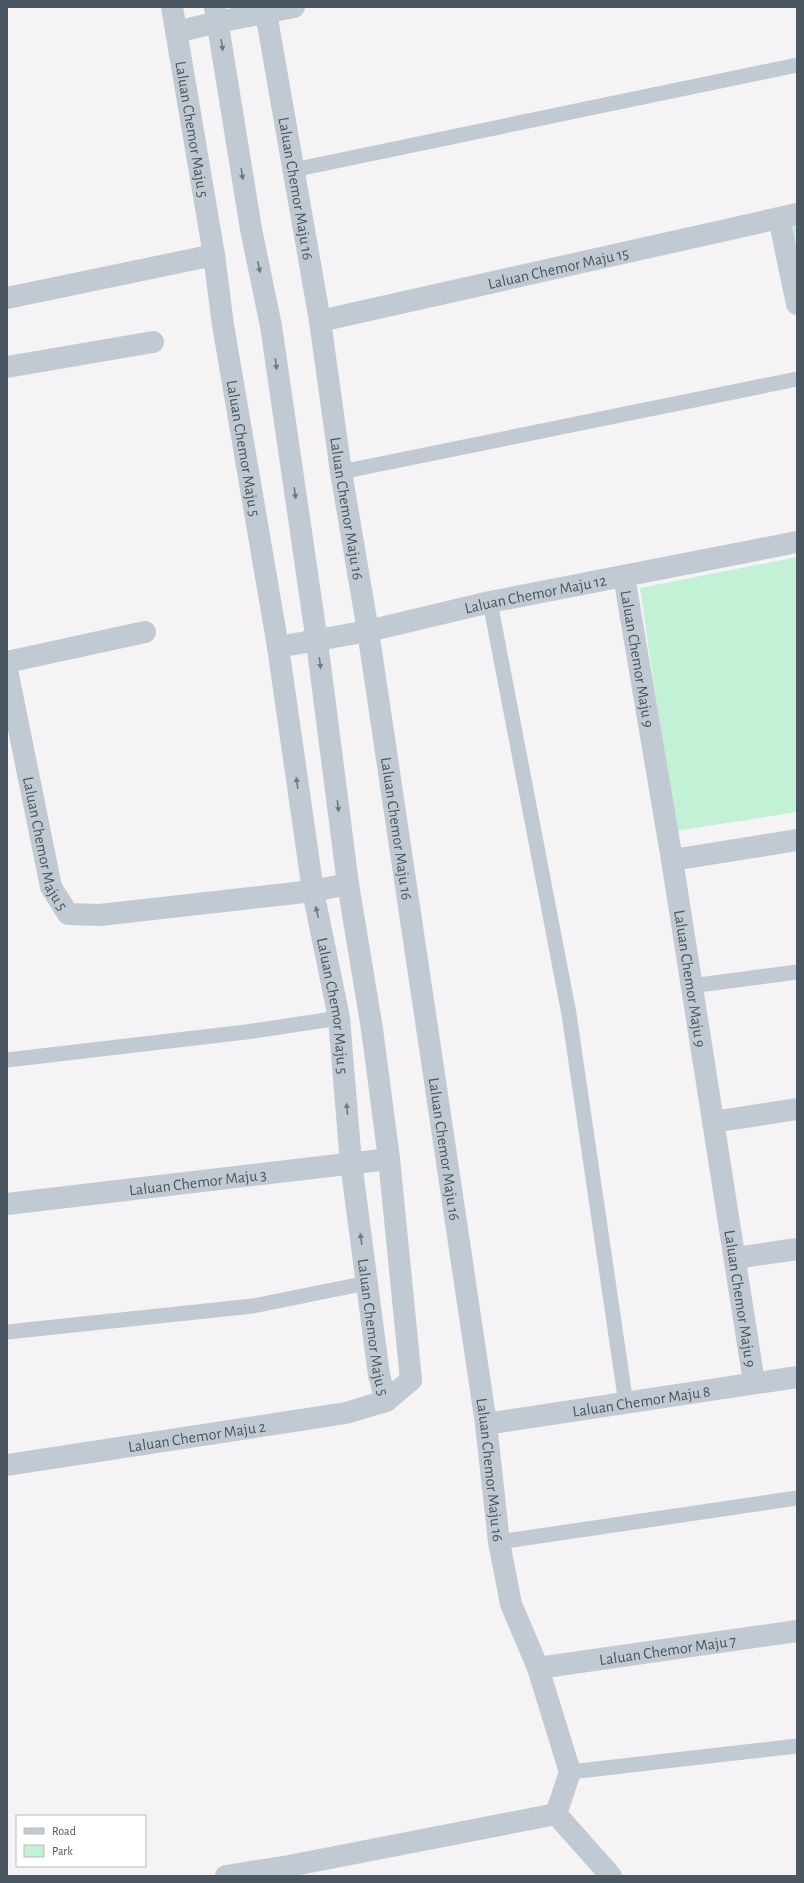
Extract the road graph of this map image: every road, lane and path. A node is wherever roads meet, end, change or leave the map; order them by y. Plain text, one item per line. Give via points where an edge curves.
1 (172, 7) edge
2 (294, 7) edge
3 (266, 13) junction
4 (216, 14) edge
5 (176, 32) junction
6 (797, 65) edge
7 (293, 170) junction
8 (788, 216) edge
9 (214, 255) junction
10 (7, 298) edge
11 (797, 304) edge
12 (320, 321) junction
13 (153, 342) dead end
14 (7, 367) edge
15 (797, 378) edge
16 (341, 472) junction
17 (797, 542) edge
18 (624, 576) junction
19 (490, 602) junction
20 (368, 631) junction
21 (145, 632) dead end
22 (317, 642) junction
23 (278, 648) junction
24 (7, 662) edge
25 (7, 670) edge
26 (797, 840) edge
27 (672, 860) junction
28 (348, 884) junction
29 (313, 891) junction
30 (797, 972) edge
31 (691, 986) junction
32 (339, 1018) junction
33 (7, 1060) edge
34 (797, 1109) edge
35 (713, 1122) junction
36 (389, 1159) junction
37 (351, 1163) junction
38 (7, 1204) edge
39 (797, 1249) edge
40 (736, 1258) junction
41 (367, 1283) junction
42 (7, 1332) edge
43 (797, 1377) edge
44 (754, 1382) junction
45 (386, 1402) junction
46 (626, 1404) junction
47 (486, 1424) junction
48 (7, 1465) edge
49 (797, 1498) edge
50 (499, 1542) junction
51 (797, 1631) edge
52 (538, 1668) junction
53 (797, 1746) edge
54 (570, 1772) junction
55 (556, 1814) junction
56 (226, 1876) edge
57 (611, 1876) edge

1 - 5 street, Laluan Chemor Maju 5
2 - 3 street
3 - 4 street
3 - 7 street, Laluan Chemor Maju 16
4 - 5 street
4 -> 22 street, Laluan Chemor Maju 5 via 251,229 270,326
5 - 9 street, Laluan Chemor Maju 5
6 - 7 lane
7 - 12 street, Laluan Chemor Maju 16
8 - 11 street
8 - 12 street, Laluan Chemor Maju 15
9 - 10 street
9 - 23 street, Laluan Chemor Maju 5 via 223,325
12 - 16 street, Laluan Chemor Maju 16
13 - 14 street
15 - 16 lane
16 - 20 street, Laluan Chemor Maju 16
17 - 18 street, Laluan Chemor Maju 12
18 - 19 street, Laluan Chemor Maju 12
18 - 27 street, Laluan Chemor Maju 9
19 - 20 street, Laluan Chemor Maju 12
19 - 46 lane via 569,1014
20 - 22 street, Laluan Chemor Maju 12
20 - 47 street, Laluan Chemor Maju 16
21 - 24 street
22 - 23 street, Laluan Chemor Maju 12
22 -> 28 street, Laluan Chemor Maju 5
29 -> 23 street, Laluan Chemor Maju 5
25 - 29 street, Laluan Chemor Maju 5 via 51,887 68,914 100,915
26 - 27 street
27 - 31 street, Laluan Chemor Maju 9
28 - 29 street, Laluan Chemor Maju 5
28 - 36 street, Laluan Chemor Maju 5 via 372,1029
32 -> 29 street, Laluan Chemor Maju 5
30 - 31 lane
31 - 35 street, Laluan Chemor Maju 9
32 - 33 lane via 246,1032
37 -> 32 street, Laluan Chemor Maju 5
34 - 35 street
35 - 40 street, Laluan Chemor Maju 9
36 - 37 street, Laluan Chemor Maju 3
36 - 45 street, Laluan Chemor Maju 5 via 411,1380
37 - 38 street, Laluan Chemor Maju 3
41 -> 37 street, Laluan Chemor Maju 5
39 - 40 street
40 - 44 street, Laluan Chemor Maju 9
41 - 42 lane via 253,1306
41 - 45 street, Laluan Chemor Maju 5 via 379,1375
43 - 44 street, Laluan Chemor Maju 8
44 - 46 street, Laluan Chemor Maju 8
45 - 48 street, Laluan Chemor Maju 2 via 346,1413
46 - 47 street, Laluan Chemor Maju 8
47 - 50 street, Laluan Chemor Maju 16
49 - 50 lane
50 - 52 street, Laluan Chemor Maju 16 via 511,1604
51 - 52 street, Laluan Chemor Maju 7
52 - 54 street, Laluan Chemor Maju 16
53 - 54 lane
54 - 55 street
55 - 56 street
55 - 57 street

